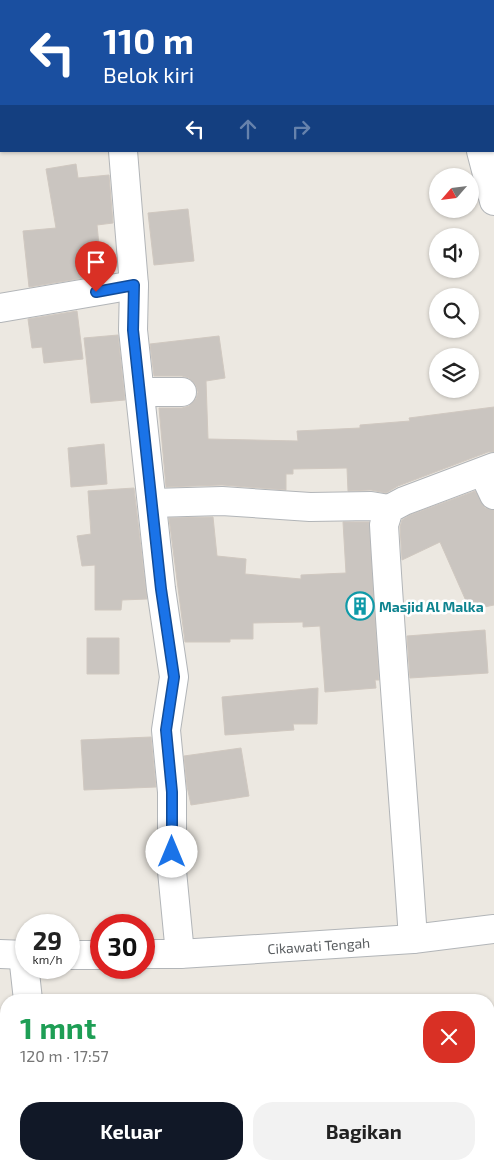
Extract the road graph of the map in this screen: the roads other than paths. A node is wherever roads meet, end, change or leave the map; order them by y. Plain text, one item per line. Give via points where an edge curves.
1 (123, 152) edge
2 (480, 152) edge
3 (494, 201) edge
4 (134, 285) junction
5 (0, 308) edge
6 (141, 392) junction
7 (182, 392) dead end
8 (490, 478) edge
9 (152, 503) junction
10 (389, 509) junction
11 (494, 929) edge
12 (413, 939) junction
13 (155, 954) edge
14 (180, 954) junction
15 (22, 979) edge
16 (26, 994) edge

1 - 4 street
2 - 3 street
4 - 5 street
4 - 6 street via 133,330
6 - 7 street
6 - 9 street
8 - 10 street via 404,501
9 - 10 street via 222,501
9 - 14 street via 174,677 166,730 172,792 172,871
10 - 12 street via 384,535
11 - 12 street, Cikawati Tengah
12 - 14 street, Cikawati Tengah
13 - 14 street, Cikawati Tengah
15 - 16 street

